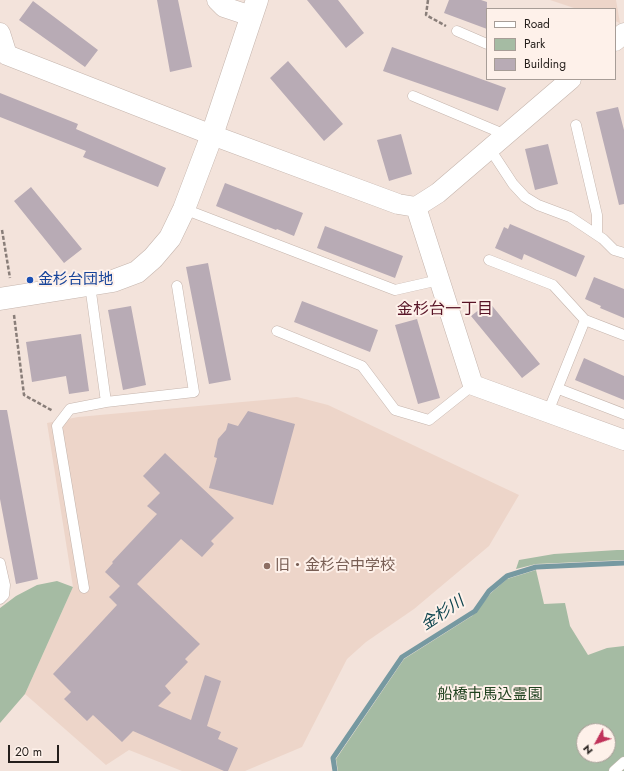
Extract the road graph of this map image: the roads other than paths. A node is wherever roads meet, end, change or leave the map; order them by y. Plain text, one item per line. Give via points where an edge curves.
1 (217, 0) edge
2 (254, 8) edge
3 (457, 31) road end
4 (0, 33) edge
5 (624, 33) edge
6 (616, 40) edge
7 (486, 44) edge
8 (4, 58) edge
9 (570, 80) edge
10 (413, 96) dead end
11 (576, 124) dead end
12 (212, 135) junction
13 (506, 135) junction
14 (490, 149) junction
15 (416, 207) junction
16 (184, 209) junction
17 (597, 234) junction
18 (624, 253) edge
19 (489, 260) dead end
20 (439, 280) junction
21 (90, 285) junction
22 (178, 286) dead end
23 (8, 297) edge
24 (585, 320) junction
25 (277, 331) dead end
26 (624, 335) edge
27 (473, 385) junction
28 (559, 388) junction
29 (106, 402) junction
30 (548, 412) junction
31 (624, 414) edge
32 (624, 440) edge
33 (0, 563) edge
34 (84, 588) dead end
35 (0, 599) edge
36 (624, 762) edge
37 (614, 771) edge

1 - 2 street via 224,7
2 - 12 street
3 - 7 lane
4 - 8 street
5 - 6 street
8 - 12 street
9 - 13 street
10 - 13 lane
11 - 17 lane via 597,215
12 - 15 street via 398,204
12 - 16 street
13 - 14 street
14 - 15 street via 438,193
14 - 17 lane via 524,197 570,217
15 - 20 street
16 - 20 lane via 395,290
16 - 21 street via 170,238 137,272 113,281
17 - 18 lane via 614,250
19 - 24 lane via 553,285
20 - 27 street
21 - 23 street
21 - 29 lane
22 - 29 lane via 194,392
24 - 26 lane
24 - 28 lane
25 - 27 lane via 362,366 395,410 429,420
27 - 30 street
28 - 30 lane
28 - 31 lane
29 - 34 lane via 70,409 57,426
30 - 32 street
33 - 35 lane via 5,586 4,595
36 - 37 lane

